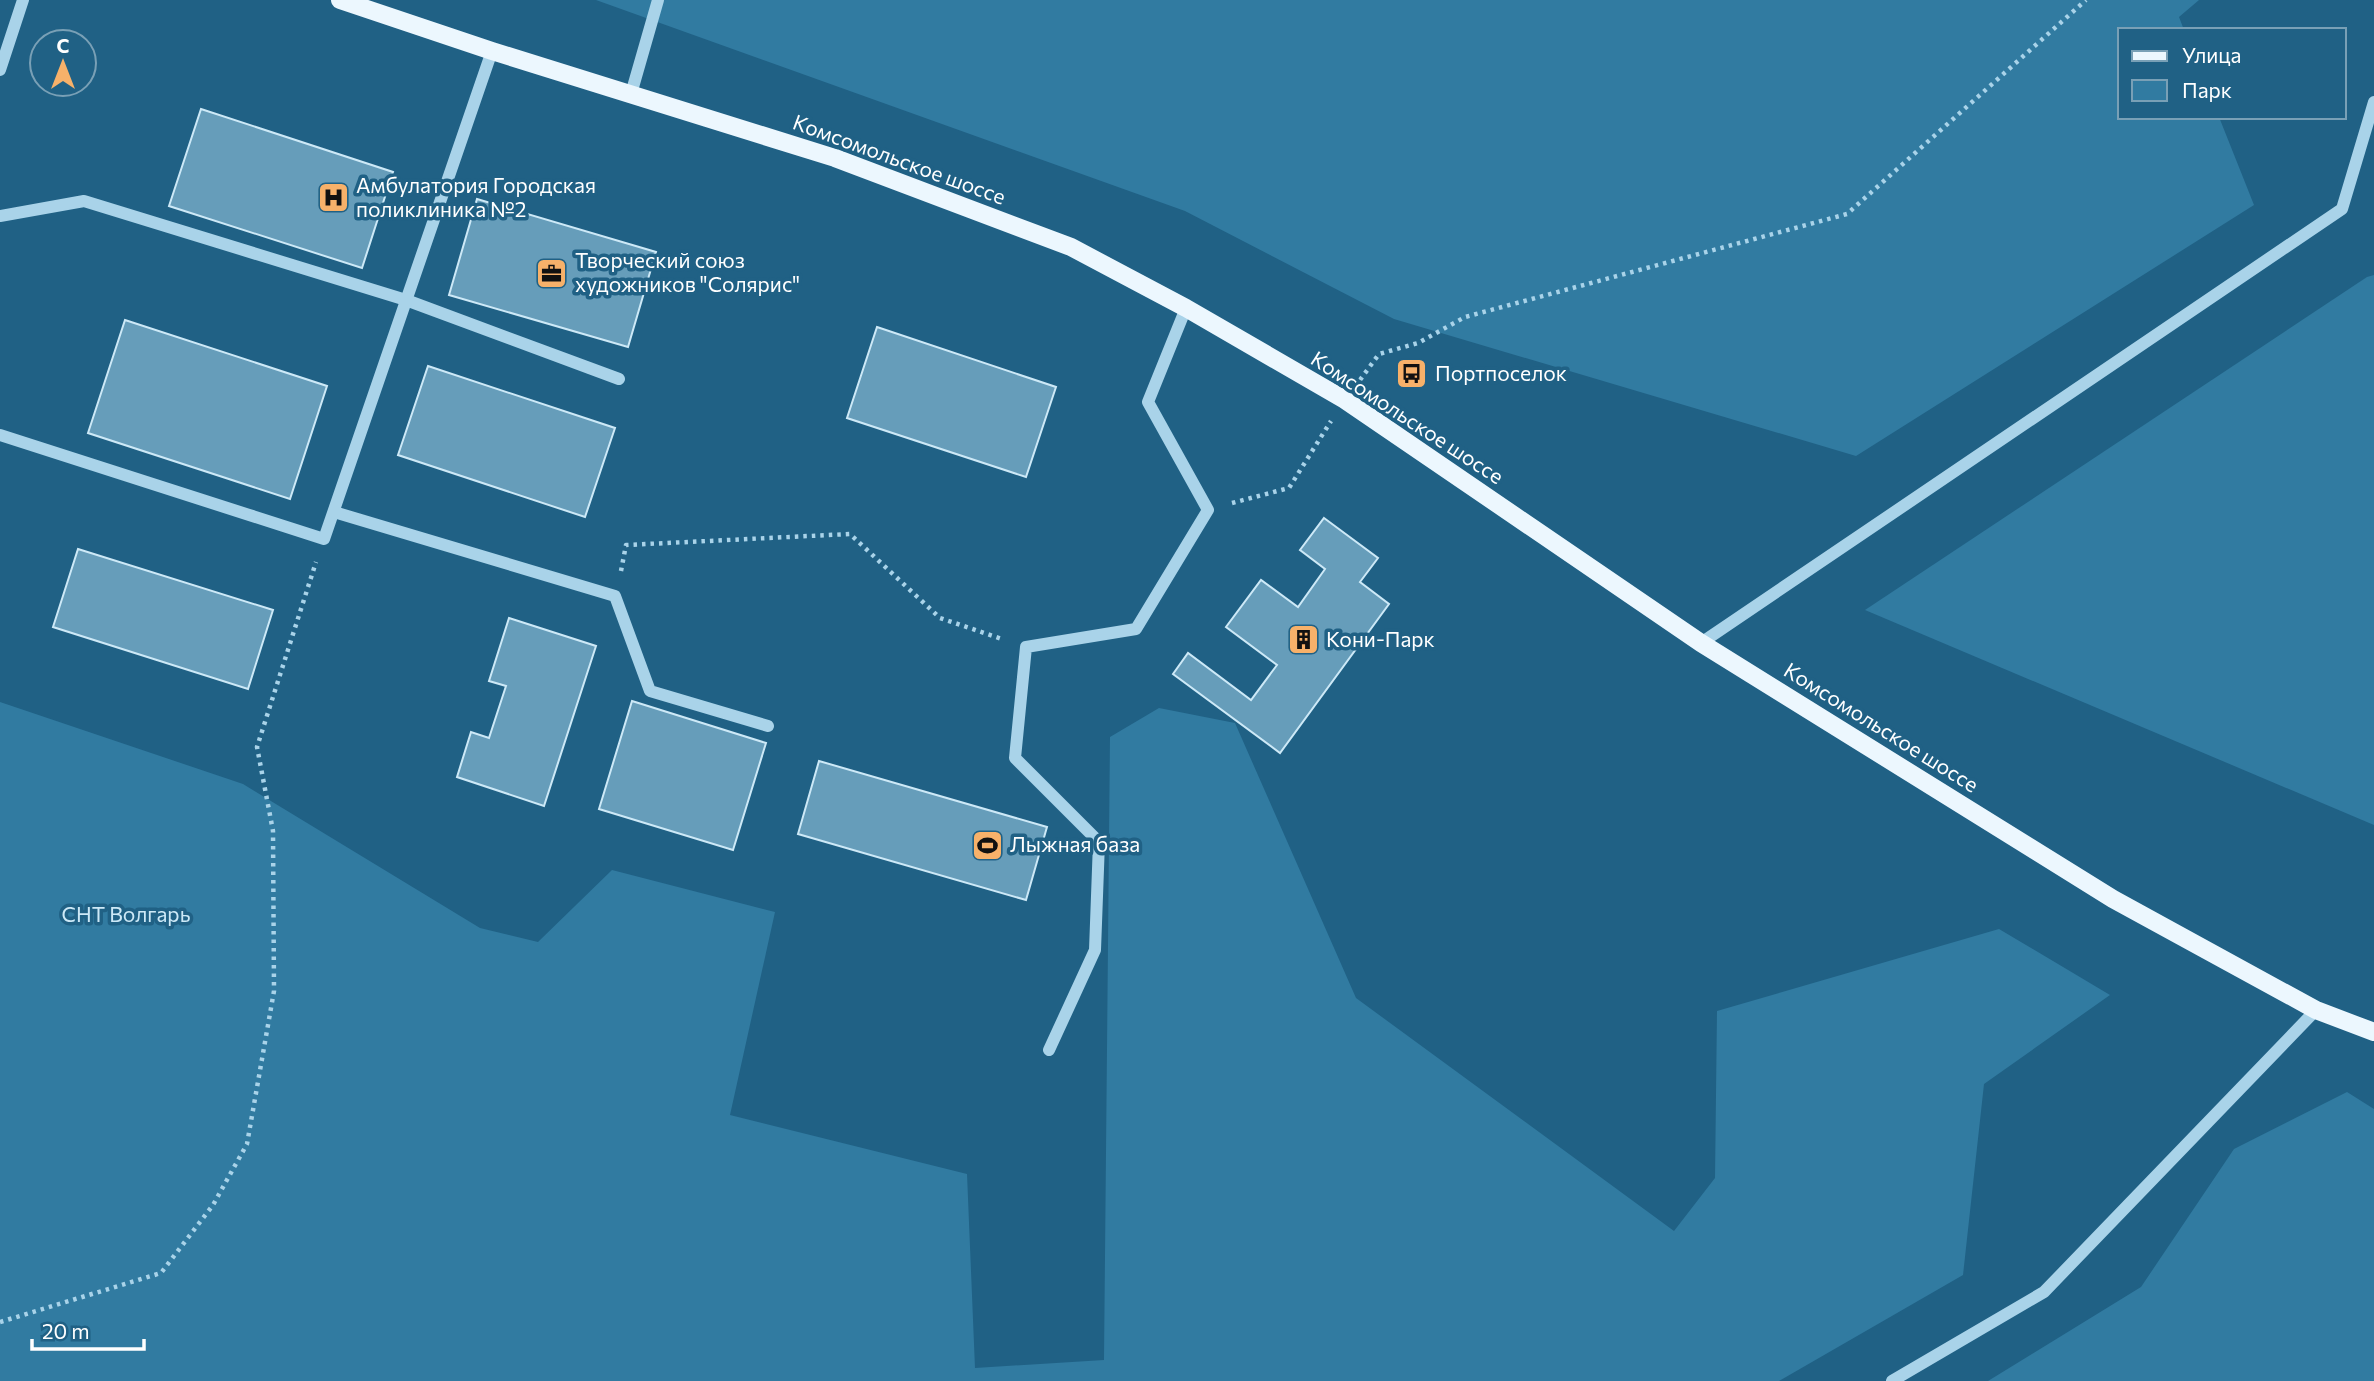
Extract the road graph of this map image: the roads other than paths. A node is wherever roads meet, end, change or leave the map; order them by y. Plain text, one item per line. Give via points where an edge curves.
1 (23, 0) edge
2 (340, 0) edge
3 (658, 0) edge
4 (492, 51) junction
5 (0, 70) edge
6 (631, 94) junction
7 (2374, 102) edge
8 (0, 216) edge
9 (406, 300) junction
10 (1186, 308) junction
11 (619, 379) dead end
12 (0, 435) edge
13 (334, 512) junction
14 (1701, 643) junction
15 (768, 726) dead end
16 (2316, 1010) junction
17 (2374, 1032) edge
18 (1049, 1050) dead end
19 (1892, 1381) edge

1 - 5 street
2 - 4 main road, Комсомольское шоссе
3 - 6 street
4 - 6 main road, Комсомольское шоссе
4 - 9 street
6 - 10 main road, Комсомольское шоссе via 835,158 1070,247
7 - 14 street via 2342,209
8 - 9 street via 83,201
9 - 11 street
9 - 13 street
10 - 14 main road, Комсомольское шоссе via 1345,400
10 - 18 street via 1148,402 1208,510 1136,629 1026,647 1016,758 1099,842 1096,950
12 - 13 street via 324,539
13 - 15 street via 615,596 650,691
14 - 16 main road, Комсомольское шоссе via 2113,899
16 - 17 main road, Комсомольское шоссе
16 - 19 street via 2044,1292

